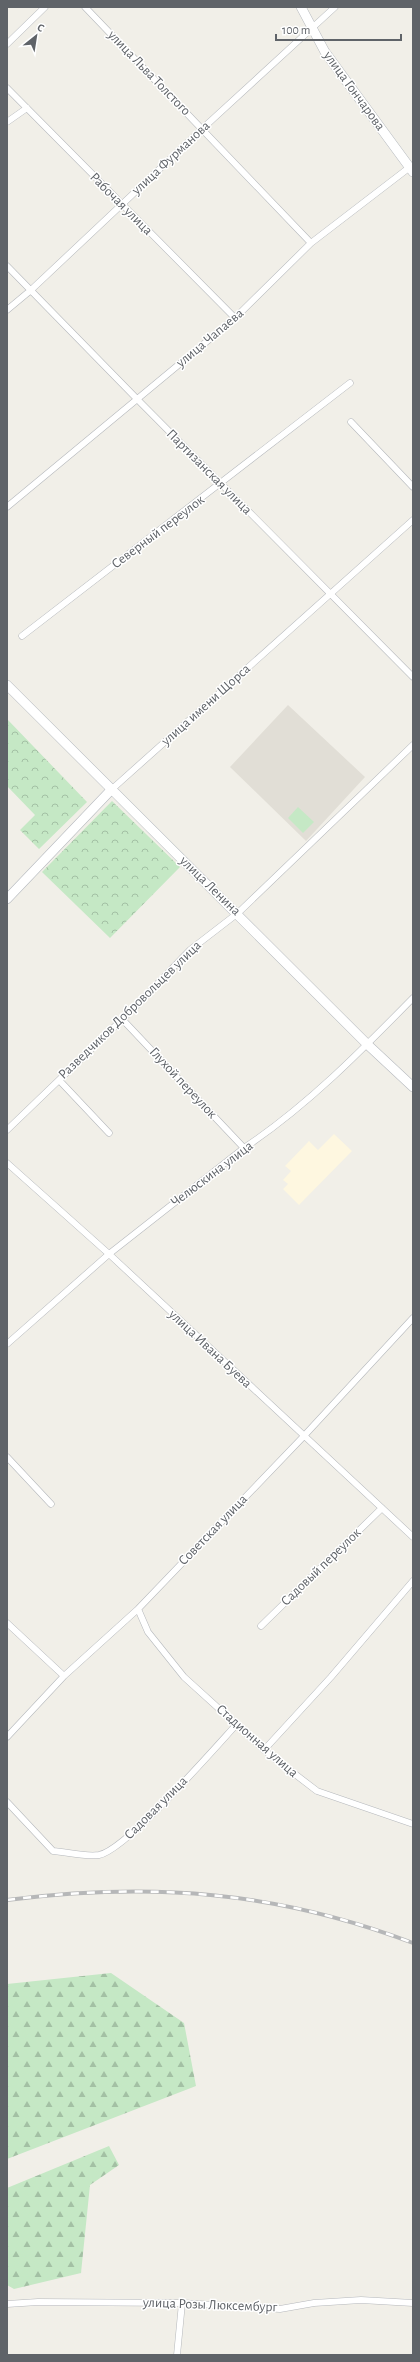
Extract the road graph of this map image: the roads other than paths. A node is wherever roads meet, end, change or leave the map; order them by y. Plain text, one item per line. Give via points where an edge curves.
1 (45, 7) edge
2 (85, 7) edge
3 (301, 7) edge
4 (335, 7) edge
5 (311, 29) junction
6 (7, 44) edge
7 (7, 88) edge
8 (27, 108) junction
9 (7, 122) edge
10 (202, 129) junction
11 (411, 169) edge
12 (121, 205) junction
13 (312, 243) junction
14 (7, 266) edge
15 (32, 290) junction
16 (7, 310) edge
17 (236, 318) junction
18 (350, 383) dead end
19 (137, 400) junction
20 (351, 422) dead end
21 (222, 484) junction
22 (413, 488) edge
23 (7, 507) edge
24 (413, 520) edge
25 (332, 593) junction
26 (22, 636) dead end
27 (413, 677) edge
28 (7, 685) edge
29 (413, 745) edge
30 (111, 790) junction
31 (7, 899) edge
32 (238, 913) junction
33 (413, 998) edge
34 (122, 1019) junction
35 (368, 1045) junction
36 (59, 1080) junction
37 (413, 1087) edge
38 (7, 1130) edge
39 (109, 1133) dead end
40 (244, 1148) junction
41 (7, 1163) edge
42 (109, 1254) junction
43 (413, 1318) edge
44 (7, 1344) edge
45 (303, 1437) junction
46 (7, 1457) edge
47 (51, 1504) dead end
48 (382, 1508) junction
49 (413, 1537) edge
50 (413, 1580) edge
51 (138, 1609) junction
52 (7, 1623) edge
53 (261, 1626) dead end
54 (64, 1676) junction
55 (236, 1725) junction
56 (7, 1737) edge
57 (264, 1750) junction
58 (7, 1802) edge
59 (413, 1824) edge
60 (182, 2303) junction
61 (413, 2303) edge
62 (7, 2304) edge
63 (177, 2355) edge

1 - 6 street
2 - 10 street, улица Льва Толстого
3 - 5 main road, улица Гончарова
4 - 5 street, улица Фурманова
5 - 10 street, улица Фурманова
5 - 11 main road, улица Гончарова
7 - 8 street, Рабочая улица
8 - 9 street
8 - 12 street, Рабочая улица
10 - 12 street, улица Фурманова
10 - 13 street, улица Льва Толстого
11 - 13 street, улица Чапаева
12 - 15 street, улица Фурманова
12 - 17 street, Рабочая улица
13 - 17 street, улица Чапаева
14 - 15 street, Партизанская улица
15 - 16 street, улица Фурманова
15 - 19 street, Партизанская улица
17 - 19 street, улица Чапаева
18 - 21 street, Северный переулок
19 - 21 street, Партизанская улица
19 - 23 street, улица Чапаева
20 - 22 street
21 - 25 street, Партизанская улица
21 - 26 street, Северный переулок
24 - 25 street, улица имени Щорса
25 - 27 street, Партизанская улица
25 - 30 street, улица имени Щорса
28 - 30 main road, улица Ленина
29 - 32 street, Разведчиков Добровольцев улица
30 - 31 main road, улица имени Щорса
30 - 32 main road, улица Ленина
32 - 34 street, Разведчиков Добровольцев улица via 190,950
32 - 35 main road, улица Ленина
33 - 35 street, Челюскина улица
34 - 36 street, Разведчиков Добровольцев улица
34 - 40 street, Глухой переулок
35 - 37 main road, улица Ленина
35 - 40 street, Челюскина улица via 267,1133
36 - 38 street, Разведчиков Добровольцев улица
36 - 39 street
40 - 42 street, Челюскина улица
41 - 42 street, улица Ивана Буева
42 - 44 street, Челюскина улица
42 - 45 street, улица Ивана Буева
43 - 45 street, Советская улица
45 - 48 street, улица Ивана Буева
45 - 51 street, Советская улица
46 - 47 street
48 - 49 street, улица Ивана Буева
48 - 53 street, Садовый переулок
50 - 57 street via 331,1677
51 - 54 street, Советская улица
51 - 55 street, Стадионная улица via 148,1632 184,1677
52 - 54 street
54 - 56 street, Советская улица
55 - 57 street, Стадионная улица
55 - 58 street, Садовая улица via 140,1826 117,1846 99,1855 53,1851
57 - 59 street, Стадионная улица via 317,1791
60 - 61 street, улица Розы Люксембург via 280,2308 361,2300
60 - 62 street, улица Розы Люксембург
60 - 63 street

